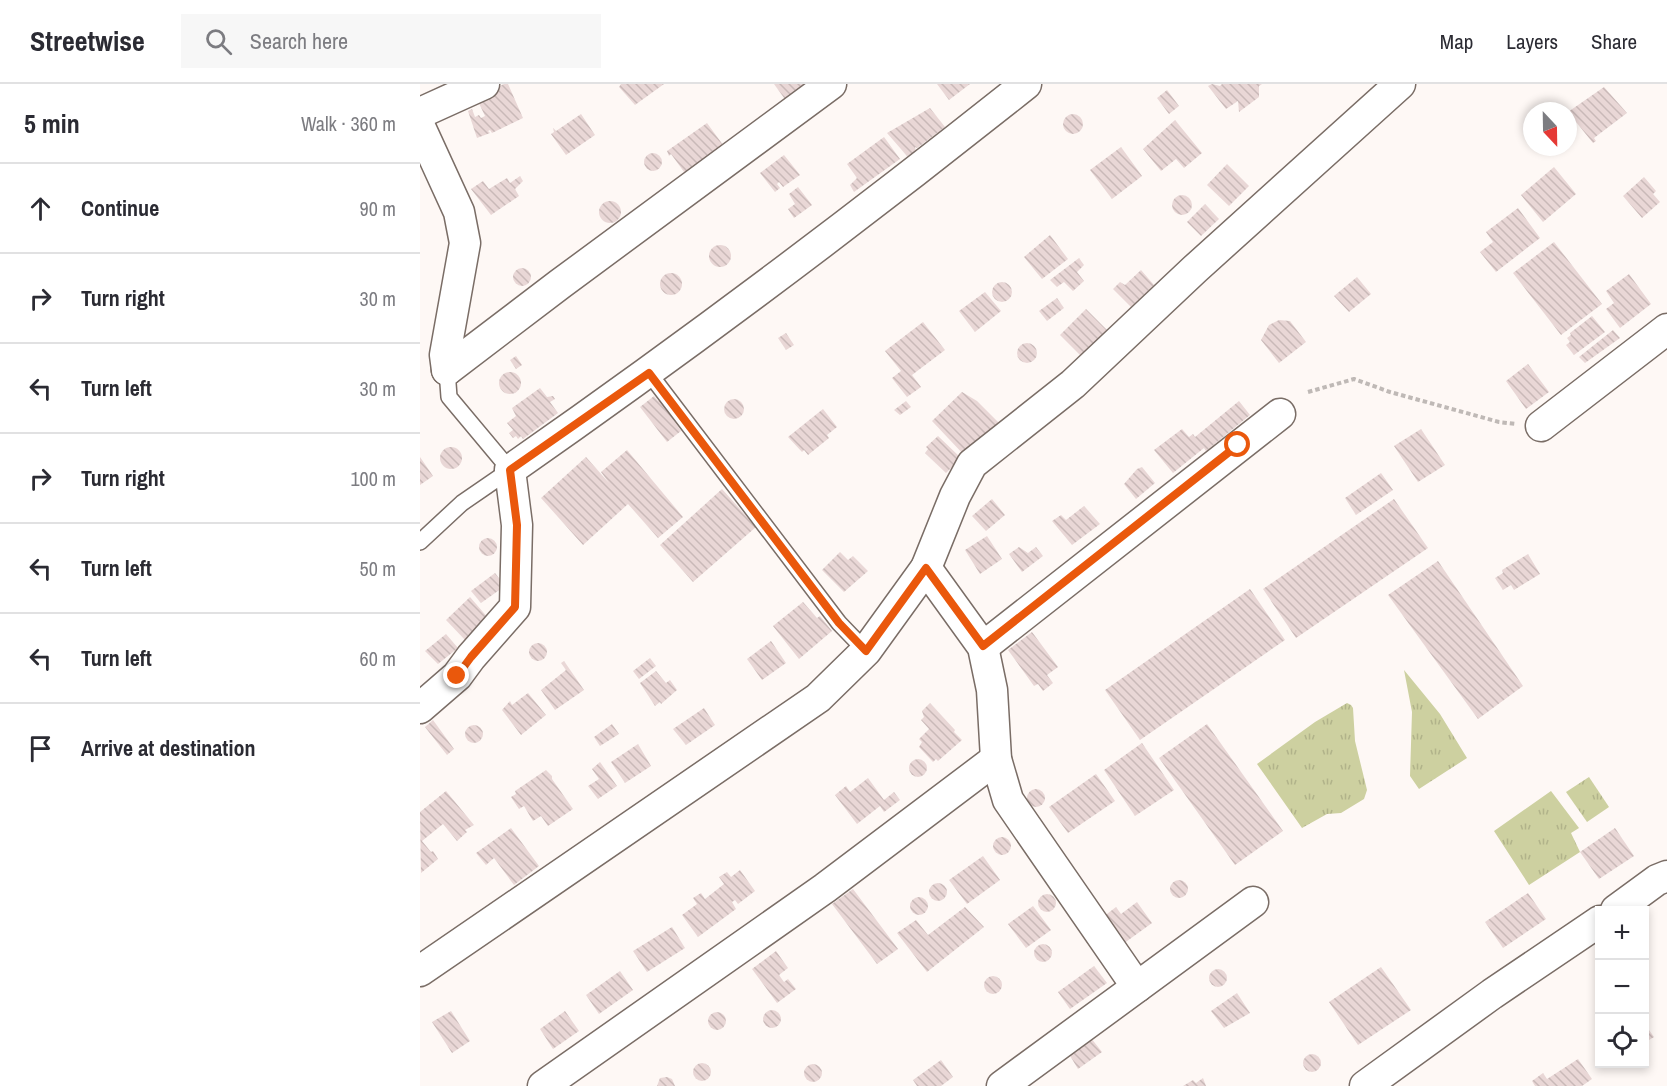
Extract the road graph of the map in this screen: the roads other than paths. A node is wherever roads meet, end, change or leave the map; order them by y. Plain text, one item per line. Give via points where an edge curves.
1 (484, 84) edge
2 (831, 84) edge
3 (1026, 84) edge
4 (1400, 84) edge
5 (420, 113) edge
6 (420, 127) edge
7 (1667, 330) edge
8 (447, 370) junction
9 (649, 373) junction
10 (1280, 414) dead end
11 (1541, 426) road end
12 (510, 470) junction
13 (420, 542) edge
14 (926, 568) junction
15 (983, 646) junction
16 (866, 651) junction
17 (420, 708) edge
18 (996, 759) junction
19 (1667, 876) edge
20 (1253, 902) dead end
21 (1621, 906) edge
22 (1595, 924) edge
23 (420, 971) edge
24 (1137, 987) junction
25 (543, 1086) edge
26 (1002, 1086) edge
27 (1365, 1086) edge

1 - 5 street
2 - 8 street
3 - 9 street
4 - 14 street via 1073,384 972,464
6 - 8 street via 459,212 465,243 446,355
7 - 11 street
8 - 12 lane via 449,397
9 - 12 street
9 - 16 lane via 839,623
10 - 15 street
12 - 13 lane via 462,503
12 - 17 street via 517,525 515,607 457,676
14 - 15 street
14 - 16 street
15 - 18 street via 992,690
16 - 23 street via 818,698
18 - 24 street via 1008,800
18 - 25 street via 825,888
19 - 21 street
20 - 24 street
22 - 27 street
24 - 26 street

